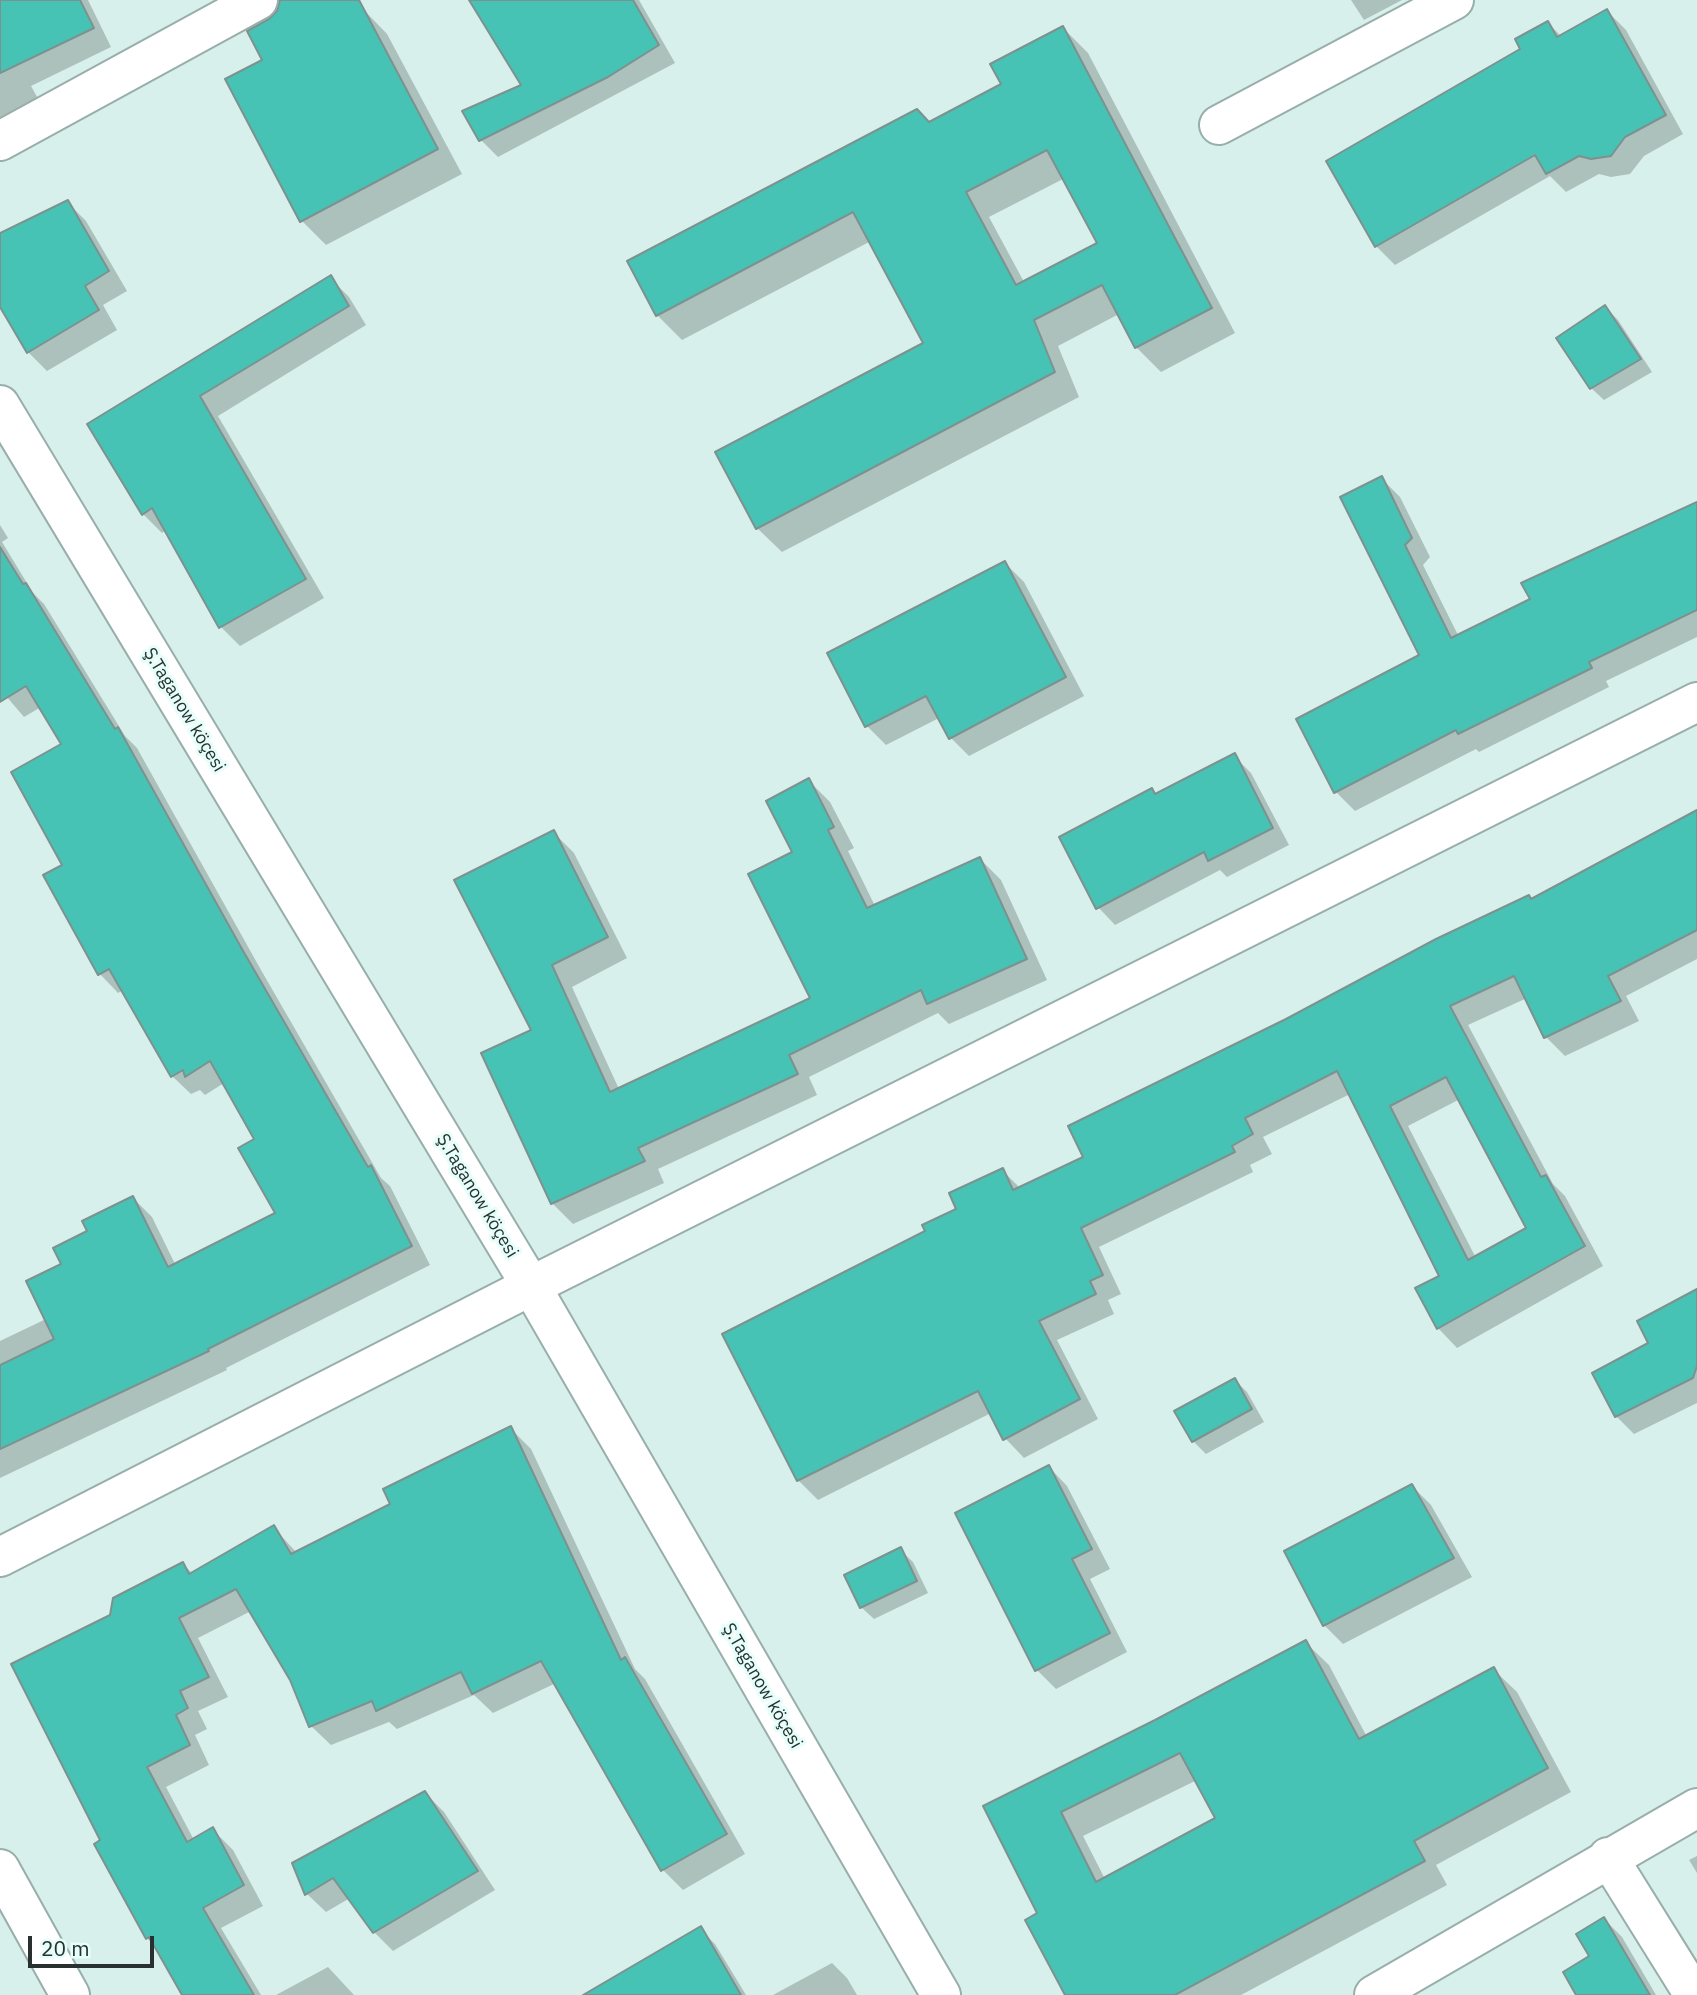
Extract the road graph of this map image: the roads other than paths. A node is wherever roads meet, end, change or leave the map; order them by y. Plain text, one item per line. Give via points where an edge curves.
1 (258, 0) edge
2 (1454, 0) edge
3 (1219, 125) dead end
4 (0, 141) edge
5 (0, 405) edge
6 (1697, 702) edge
7 (531, 1286) junction
8 (0, 1557) edge
9 (1697, 1808) edge
10 (1608, 1857) junction
11 (0, 1869) edge
12 (70, 1995) edge
13 (941, 1995) edge
14 (1374, 1995) edge
15 (1694, 1995) edge

1 - 4 street
2 - 3 street
5 - 7 street, Ş.Taganow köçesi
6 - 7 street
7 - 8 street
7 - 13 street, Ş.Taganow köçesi
9 - 10 street
10 - 14 street
10 - 15 street
11 - 12 street

